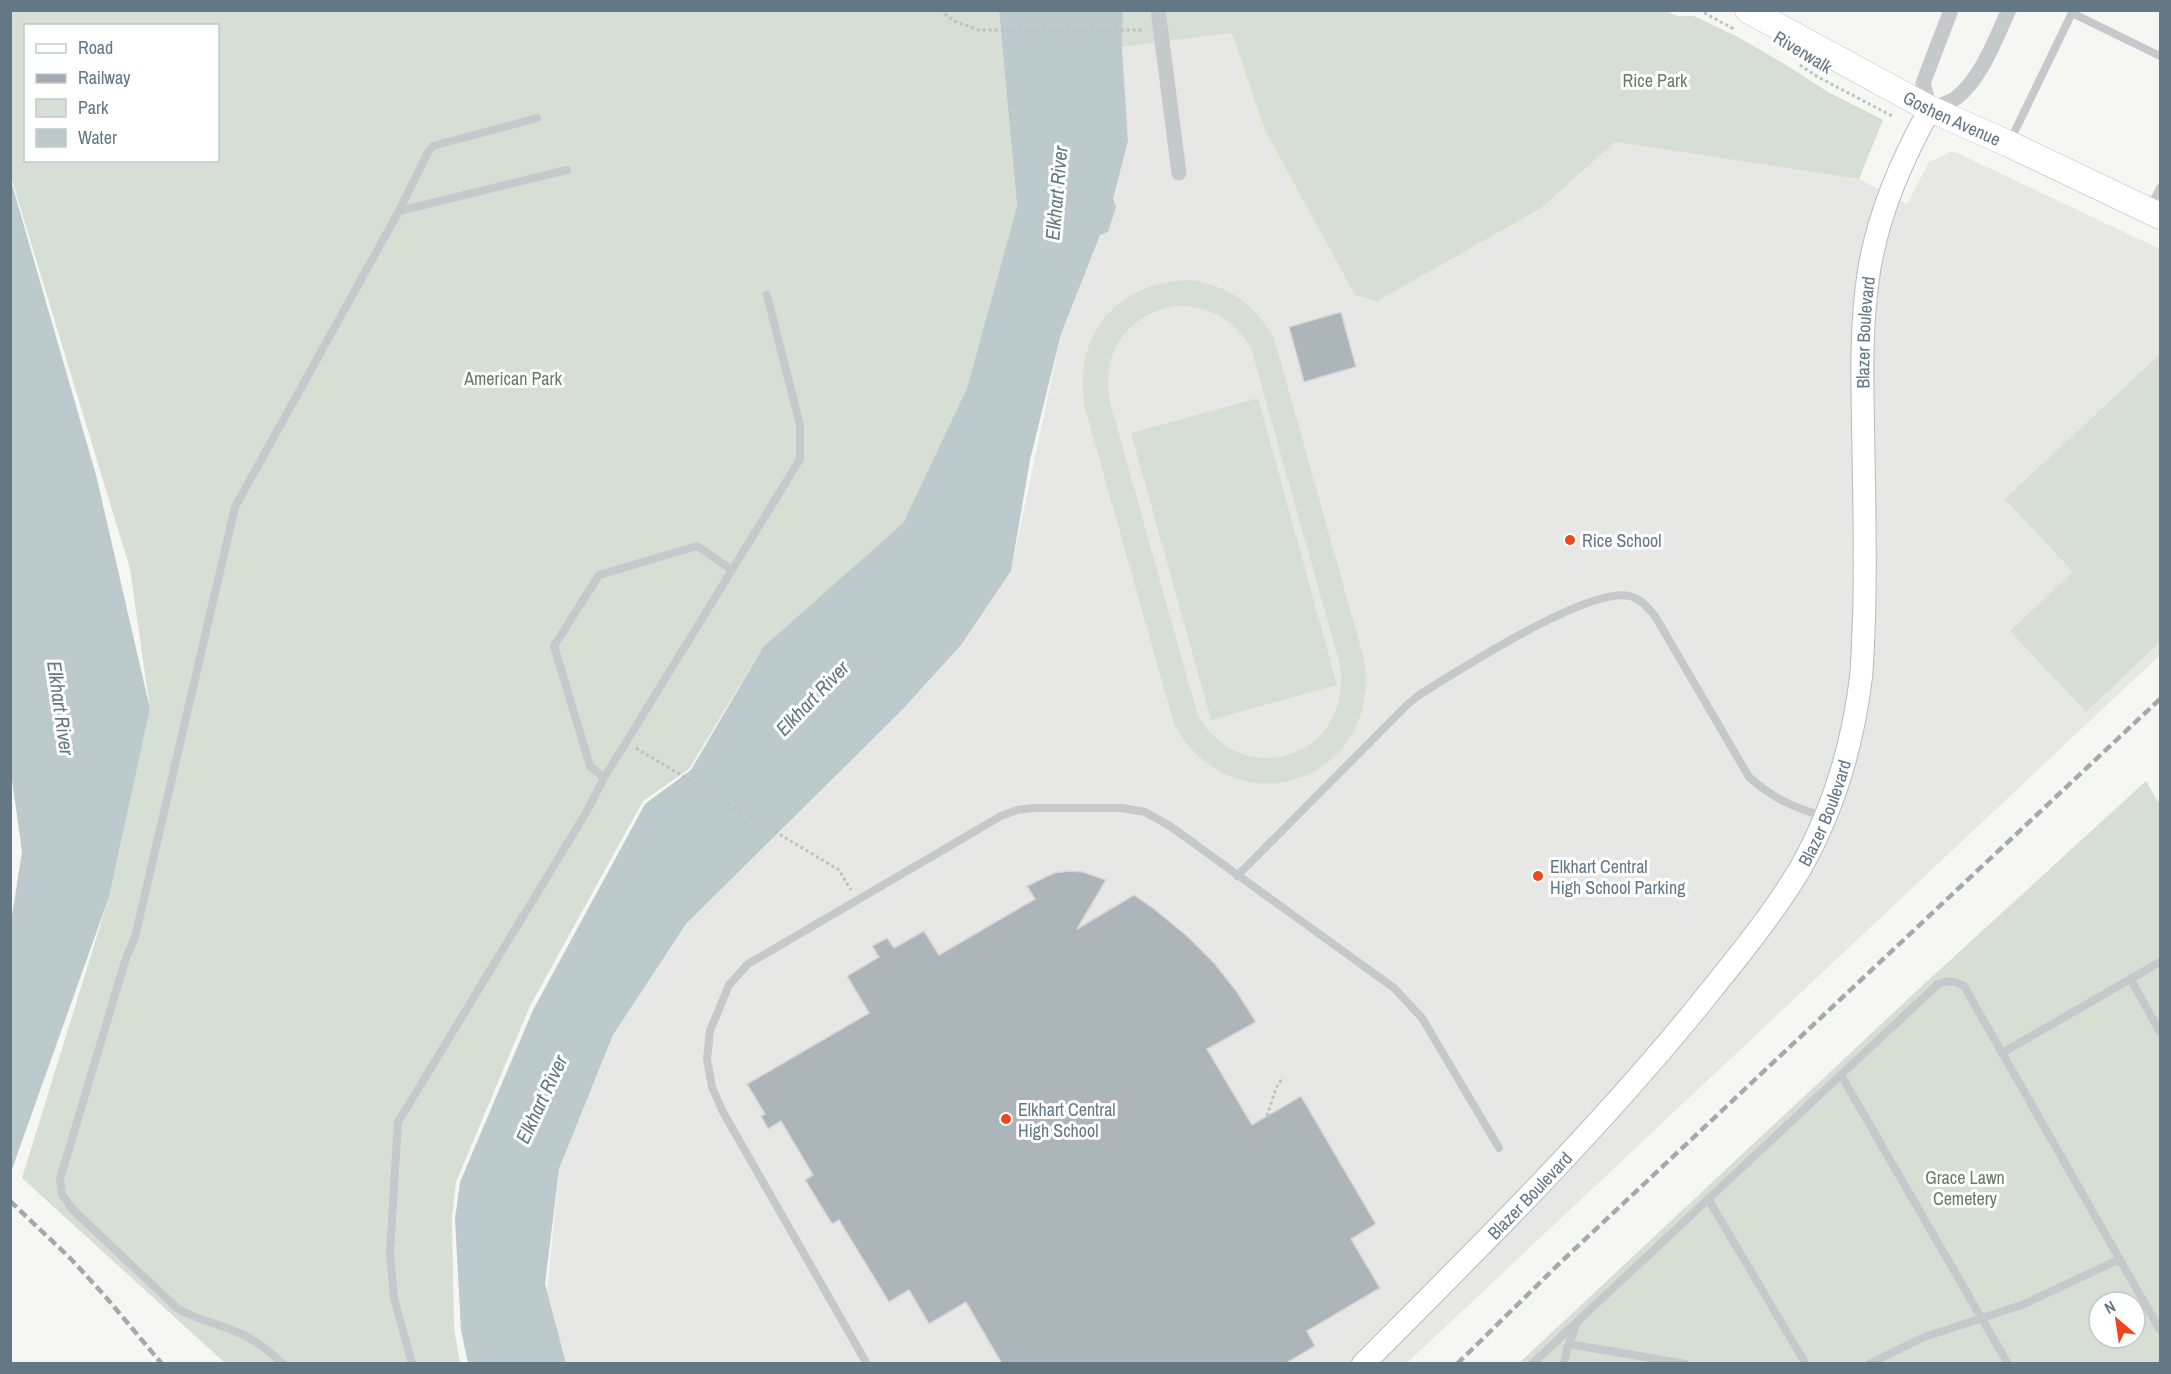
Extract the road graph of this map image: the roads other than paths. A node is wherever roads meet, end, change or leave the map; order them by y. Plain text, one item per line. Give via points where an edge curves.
1 (1158, 10) edge
2 (1951, 10) edge
3 (2008, 10) edge
4 (1755, 18) edge
5 (2160, 56) edge
6 (1930, 109) junction
7 (537, 118) dead end
8 (2009, 144) junction
9 (567, 170) dead end
10 (1179, 173) dead end
11 (2160, 188) edge
12 (399, 211) junction
13 (2154, 213) edge
14 (767, 295) dead end
15 (732, 570) junction
16 (604, 778) junction
17 (1825, 817) junction
18 (1237, 876) junction
19 (2160, 962) edge
20 (2131, 980) junction
21 (2160, 1032) edge
22 (2002, 1053) junction
23 (1841, 1075) junction
24 (1498, 1148) dead end
25 (1708, 1198) junction
26 (2120, 1259) junction
27 (1982, 1319) junction
28 (1577, 1321) junction
29 (2160, 1330) edge
30 (1569, 1344) junction
31 (283, 1364) edge
32 (412, 1364) edge
33 (867, 1364) edge
34 (1363, 1364) edge
35 (1532, 1364) edge
36 (1564, 1364) edge
37 (1686, 1364) edge
38 (1806, 1364) edge
39 (1869, 1364) edge
40 (2008, 1364) edge

1 - 10 street
2 - 6 street via 1923,83
3 - 6 street via 1967,87 1955,99
4 - 6 main road, Goshen Avenue
5 - 8 lane via 2072,13
6 - 8 main road, Goshen Avenue
6 - 17 main road, Blazer Boulevard via 1896,179 1879,227 1870,269 1862,369 1862,673 1853,724
7 - 12 lane via 433,146
8 - 13 main road, Goshen Avenue
9 - 12 lane
11 - 13 lane
12 - 31 lane via 235,507 135,937 60,1179 62,1194 72,1209 177,1308 238,1332
14 - 15 lane via 800,425 800,459
15 - 16 lane
15 - 16 lane via 697,546 599,575 554,646 590,766
16 - 32 lane via 398,1122 390,1252 394,1298
17 - 18 lane via 1780,800 1749,777 1655,616 1642,602 1617,595 1537,625 1419,695
17 - 34 main road, Blazer Boulevard via 1800,869 1754,938 1658,1055 1573,1152
18 - 24 lane via 1408,1001 1422,1018
18 - 33 lane via 1145,812 1122,808 1017,810 748,964 729,985 710,1031 707,1059 712,1088
19 - 20 lane
20 - 21 lane
20 - 22 lane
22 - 23 lane via 1964,986 1947,980
22 - 26 lane
23 - 25 lane
23 - 27 lane
25 - 28 lane
25 - 38 lane
26 - 27 lane via 2022,1305
26 - 29 lane
27 - 39 lane via 1924,1337
27 - 40 lane
28 - 30 lane
28 - 35 lane
30 - 36 lane
30 - 37 lane

